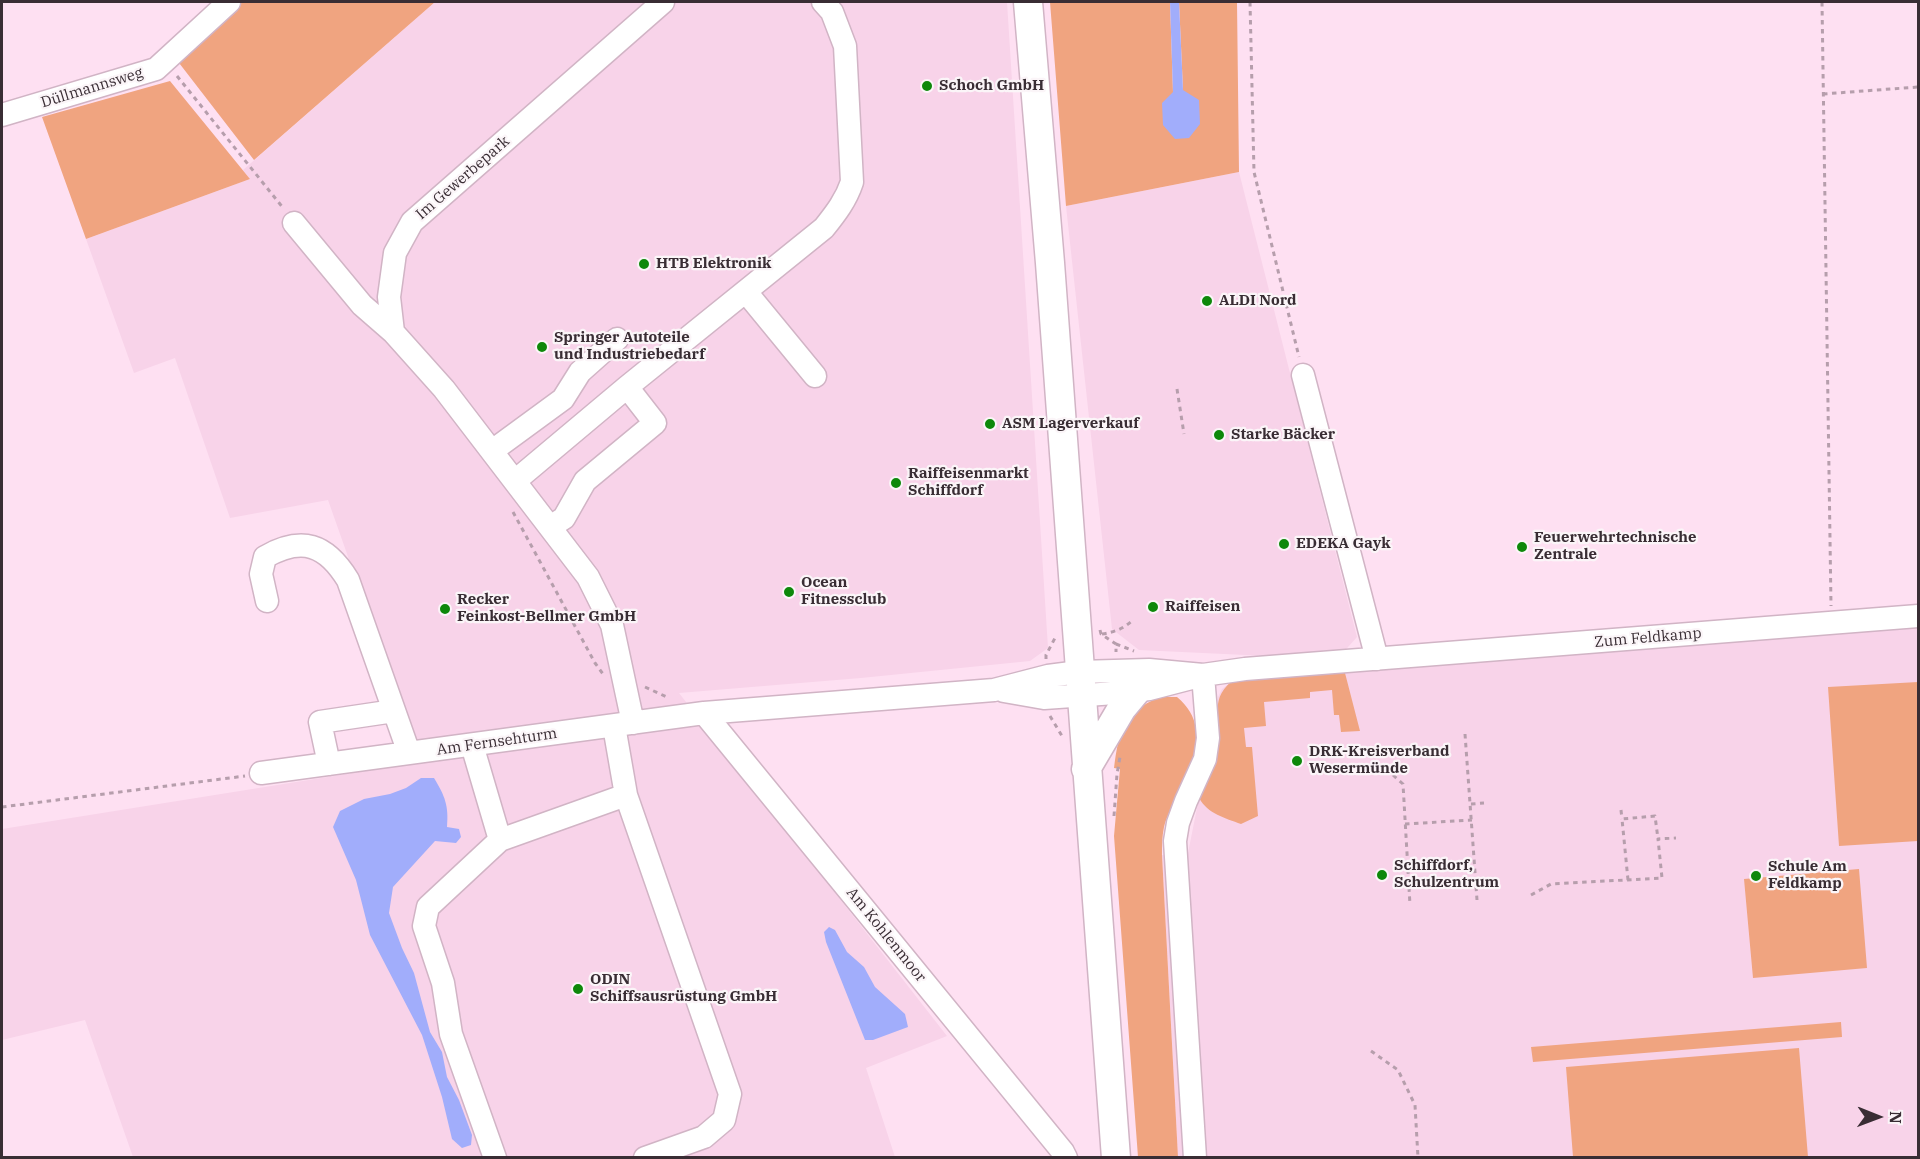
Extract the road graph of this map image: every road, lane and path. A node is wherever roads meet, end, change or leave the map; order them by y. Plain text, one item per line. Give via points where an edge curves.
1 (229, 2) edge
2 (663, 2) edge
3 (823, 2) edge
4 (1028, 2) edge
5 (1250, 2) edge
6 (1822, 2) edge
7 (164, 61) junction
8 (1918, 87) edge
9 (1823, 94) junction
10 (2, 115) edge
11 (294, 223) joint
12 (746, 291) junction
13 (393, 332) junction
14 (617, 339) dead end
15 (1303, 375) joint
16 (815, 376) dead end
17 (627, 387) junction
18 (1177, 389) dead end
19 (1184, 434) dead end
20 (492, 451) junction
21 (515, 480) junction
22 (550, 527) junction
23 (267, 601) dead end
24 (1918, 616) edge
25 (1133, 620) dead end
26 (1831, 623) junction
27 (1101, 634) dead end
28 (1377, 659) junction
29 (1203, 675) junction
30 (1080, 683) junction
31 (1137, 690) junction
32 (394, 711) junction
33 (704, 713) junction
34 (623, 724) junction
35 (1465, 734) dead end
36 (472, 745) junction
37 (409, 753) junction
38 (329, 764) junction
39 (1086, 769) junction
40 (261, 773) joint
41 (1393, 775) dead end
42 (626, 795) junction
43 (1484, 803) dead end
44 (1470, 804) junction
45 (2, 807) edge
46 (1621, 810) dead end
47 (1622, 819) junction
48 (1472, 820) junction
49 (1405, 824) junction
50 (1676, 838) dead end
51 (1658, 839) junction
52 (500, 840) junction
53 (1628, 880) junction
54 (1531, 895) dead end
55 (1477, 900) dead end
56 (1410, 905) dead end
57 (1371, 1051) dead end
58 (495, 1158) edge
59 (645, 1158) edge
60 (1066, 1158) edge
61 (1116, 1158) edge
62 (1195, 1158) edge
63 (1418, 1158) edge

1 - 7 street, Düllmannsweg
2 - 13 street, Im Gewerbepark via 412,222 394,253 389,297
3 - 12 street via 832,12 845,46 852,182 847,197 824,228
4 - 30 main road
5 - 15 path via 1254,172
6 - 9 path
7 - 10 street, Düllmannsweg via 156,69
7 - 11 path
8 - 9 path
9 - 26 path
11 - 13 street via 362,305
12 - 16 street
12 - 17 street
13 - 20 street
14 - 20 street via 580,372 563,399
15 - 28 street
17 - 21 street
17 - 22 street via 655,423 585,481 564,518
18 - 19 path
20 - 21 street
21 - 22 street
22 - 34 street via 588,577 612,625
23 - 32 street via 261,574 265,557 279,549 306,544 324,553 348,580
24 - 26 street, Zum Feldkamp
25 - 27 path via 1124,628
26 - 28 street, Zum Feldkamp
28 - 29 street, Zum Feldkamp
29 - 30 street, Zum Feldkamp via 1149,670
29 - 31 street, Zum Feldkamp
29 - 62 street via 1208,738 1205,759 1186,801 1175,841
30 - 31 street, Zum Feldkamp
30 - 33 street, Am Fernsehturm via 1044,698 994,690
30 - 39 main road
31 - 39 main road
32 - 37 street
32 - 38 street via 320,722
33 - 34 street, Am Fernsehturm
33 - 60 street, Am Kohlenmoor
34 - 36 street, Am Fernsehturm
34 - 42 street
35 - 44 path
36 - 37 street, Am Fernsehturm
36 - 52 street
37 - 38 street, Am Fernsehturm
38 - 40 street, Am Fernsehturm
39 - 61 main road
40 - 45 path
41 - 49 path via 1403,784
42 - 52 street
42 - 59 street via 730,1094 724,1120 704,1137
43 - 44 path
44 - 48 path
46 - 47 path
47 - 51 path via 1655,816
47 - 53 path
48 - 49 path
48 - 55 path
49 - 56 path
50 - 51 path
51 - 53 path via 1662,878
52 - 58 street via 428,907 424,926 443,983 451,1034
53 - 54 path via 1551,884
57 - 63 path via 1398,1070 1415,1105

